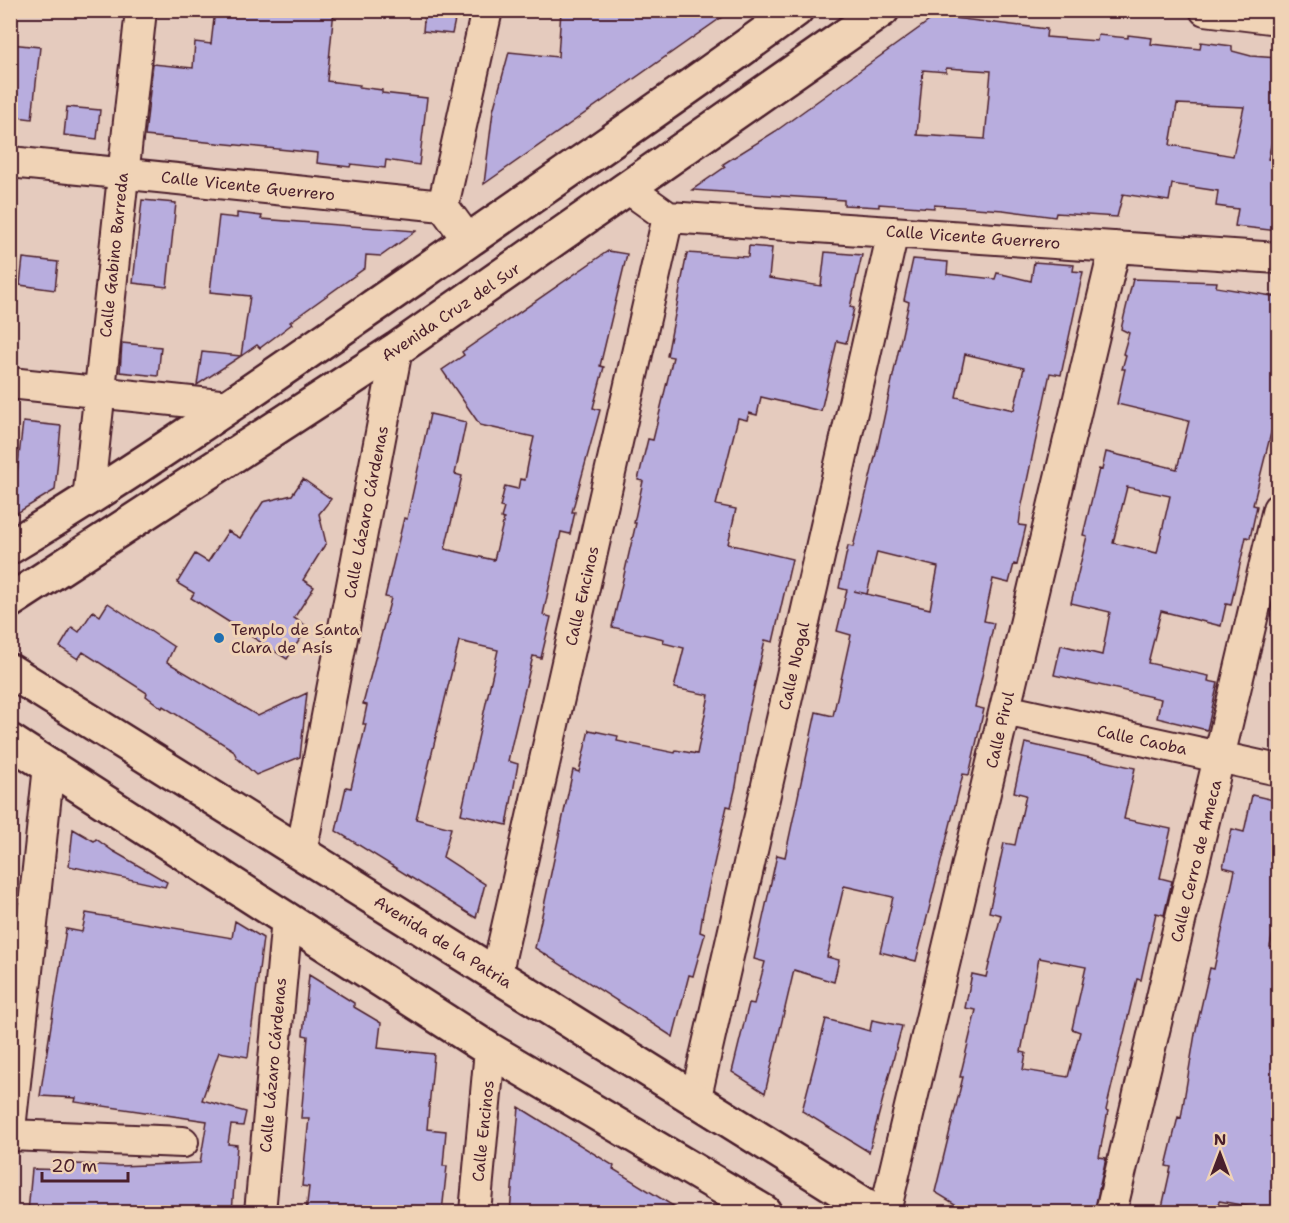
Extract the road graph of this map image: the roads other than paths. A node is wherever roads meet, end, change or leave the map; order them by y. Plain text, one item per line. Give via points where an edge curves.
1 (141, 10) edge
2 (487, 10) edge
3 (796, 10) edge
4 (882, 10) edge
5 (1205, 10) edge
6 (1278, 19) edge
7 (10, 162) edge
8 (123, 174) junction
9 (630, 189) junction
10 (443, 206) junction
11 (668, 217) junction
12 (893, 232) junction
13 (468, 240) junction
14 (1115, 247) junction
15 (1278, 258) edge
16 (397, 349) junction
17 (10, 383) edge
18 (100, 393) junction
19 (229, 406) junction
20 (88, 500) junction
21 (1278, 509) edge
22 (10, 547) edge
23 (10, 601) edge
24 (10, 671) edge
25 (1005, 710) junction
26 (10, 741) edge
27 (1221, 757) junction
28 (49, 766) junction
29 (1278, 770) edge
30 (301, 853) junction
31 (287, 918) junction
32 (496, 976) junction
33 (490, 1050) junction
34 (695, 1101) junction
35 (10, 1129) edge
36 (10, 1135) edge
37 (183, 1142) dead end
38 (260, 1212) edge
39 (475, 1212) edge
40 (764, 1212) edge
41 (876, 1212) edge
42 (885, 1212) edge
43 (1111, 1212) edge

1 - 8 street, Calle Gabino Barreda
2 - 10 street
3 - 13 main road via 664,107
4 - 9 main road, Avenida Cruz del Sur
5 - 6 street
7 - 8 street, Calle Vicente Guerrero
8 - 10 street, Calle Vicente Guerrero
8 - 18 street, Calle Gabino Barreda
9 - 11 street
9 - 16 main road, Avenida Cruz del Sur
10 - 13 street
11 - 12 street, Calle Vicente Guerrero
11 - 32 street, Calle Encinos
12 - 14 street, Calle Vicente Guerrero
12 - 34 street, Calle Nogal
13 - 19 main road
14 - 15 street, Calle Vicente Guerrero
14 - 25 street, Calle Pirul
16 - 23 main road, Avenida Cruz del Sur
16 - 30 street, Calle Lázaro Cárdenas
17 - 18 street
18 - 19 street
18 - 20 street, Calle Gabino Barreda
19 - 20 main road
20 - 22 main road
21 - 27 street, Calle Cerro de Ameca
24 - 30 main road, Avenida de la Patria
25 - 27 street, Calle Caoba
25 - 42 street, Calle Pirul
26 - 28 main road
27 - 29 street, Calle Caoba
27 - 43 street, Calle Cerro de Ameca
28 - 31 main road
28 - 35 street
30 - 32 main road, Avenida de la Patria
31 - 33 main road
31 - 38 street, Calle Lázaro Cárdenas
32 - 34 main road, Avenida de la Patria
33 - 39 street, Calle Encinos
33 - 40 main road
34 - 41 main road, Avenida de la Patria
36 - 37 street

